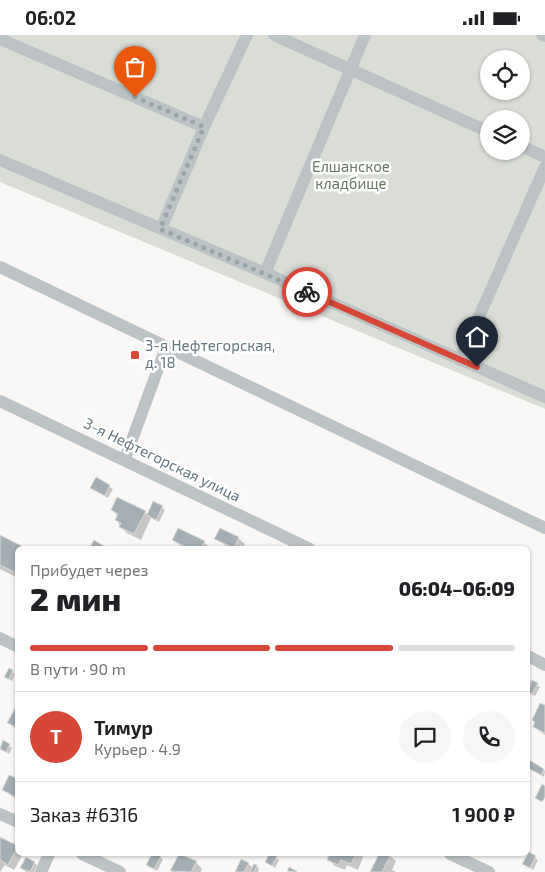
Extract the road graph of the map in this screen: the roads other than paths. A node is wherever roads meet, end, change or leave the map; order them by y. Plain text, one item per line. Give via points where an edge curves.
1 (247, 35) edge
2 (274, 35) edge
3 (365, 35) edge
4 (0, 39) edge
5 (351, 69) junction
6 (204, 127) junction
7 (480, 128) edge
8 (530, 150) edge
9 (545, 157) edge
10 (0, 160) edge
11 (545, 167) edge
12 (160, 229) junction
13 (0, 267) edge
14 (265, 273) junction
15 (166, 347) junction
16 (460, 360) junction
17 (545, 397) edge
18 (0, 401) edge
19 (124, 459) junction
20 (545, 528) edge
21 (304, 546) edge
22 (0, 638) edge
23 (15, 646) edge
24 (530, 657) edge
25 (545, 665) edge
26 (0, 814) edge
27 (15, 821) edge
28 (48, 856) edge
29 (86, 856) edge
30 (454, 856) edge
31 (41, 872) edge
32 (120, 872) edge
33 (489, 872) edge

1 - 6 street
2 - 5 street
3 - 5 street
4 - 6 street
5 - 7 street
5 - 14 street
6 - 12 street
8 - 9 street
10 - 12 street
11 - 16 street
12 - 14 street
13 - 15 street
14 - 16 street
15 - 19 street
15 - 20 street
16 - 17 street
18 - 19 street, 3-я Нефтегорская улица
19 - 21 street, 3-я Нефтегорская улица
22 - 23 street
24 - 25 street
26 - 27 street
28 - 31 street
29 - 32 street
30 - 33 street

